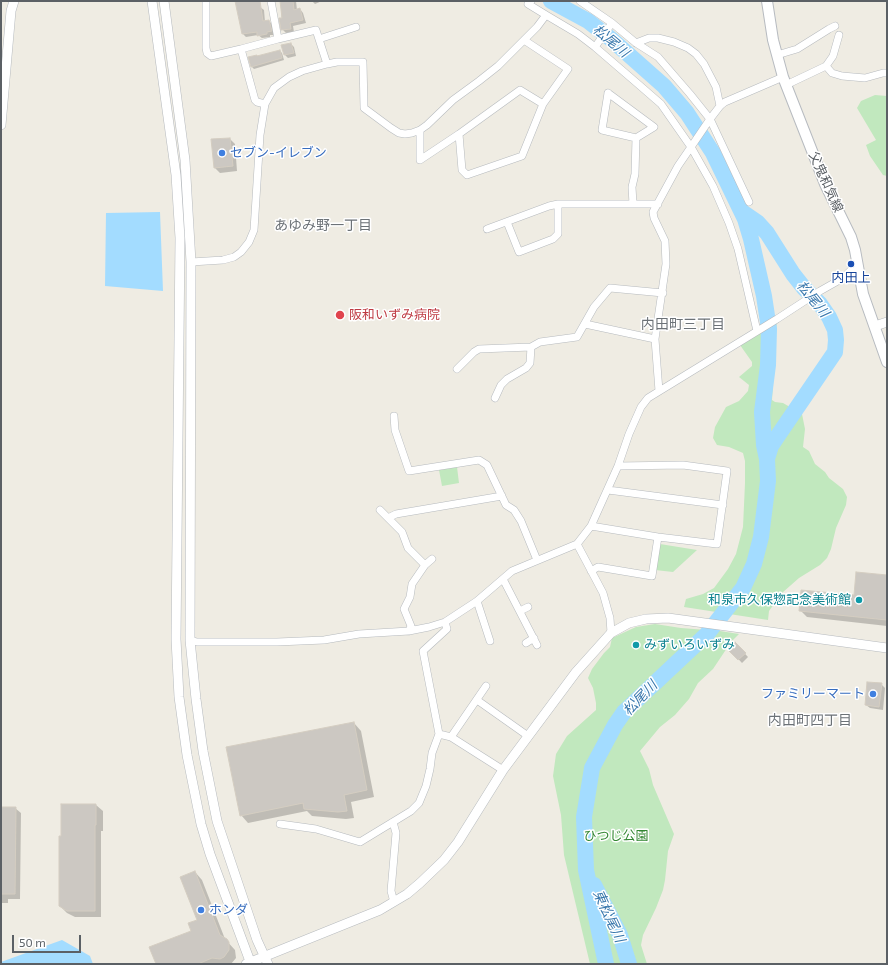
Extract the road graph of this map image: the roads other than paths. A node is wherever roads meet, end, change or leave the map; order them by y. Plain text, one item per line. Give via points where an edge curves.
1 (14, 1) edge
2 (152, 1) edge
3 (164, 1) edge
4 (206, 1) edge
5 (271, 1) edge
6 (767, 1) edge
7 (527, 2) edge
8 (586, 2) edge
9 (546, 15) junction
10 (612, 24) junction
11 (835, 26) dead end
12 (356, 27) dead end
13 (839, 35) dead end
14 (319, 39) junction
15 (278, 40) junction
16 (524, 40) junction
17 (636, 42) junction
18 (596, 45) junction
19 (5, 46) edge
20 (241, 49) junction
21 (777, 55) junction
22 (327, 64) junction
23 (826, 66) junction
24 (887, 73) edge
25 (784, 81) junction
26 (265, 104) junction
27 (543, 104) junction
28 (720, 106) junction
29 (709, 121) junction
30 (1, 125) edge
31 (420, 130) junction
32 (459, 134) junction
33 (636, 138) junction
34 (693, 145) junction
35 (750, 202) dead end
36 (558, 204) junction
37 (633, 204) junction
38 (658, 204) junction
39 (507, 222) junction
40 (487, 229) dead end
41 (191, 262) junction
42 (858, 267) junction
43 (663, 293) junction
44 (887, 322) edge
45 (585, 324) junction
46 (875, 326) junction
47 (759, 330) junction
48 (655, 339) junction
49 (531, 347) junction
50 (887, 362) edge
51 (457, 369) dead end
52 (659, 391) junction
53 (495, 398) dead end
54 (394, 416) dead end
55 (618, 466) junction
56 (608, 490) junction
57 (502, 496) junction
58 (723, 505) junction
59 (380, 510) dead end
60 (388, 518) junction
61 (591, 526) junction
62 (658, 537) junction
63 (577, 544) junction
64 (432, 559) dead end
65 (536, 560) junction
66 (425, 565) junction
67 (592, 571) junction
68 (503, 579) junction
69 (477, 601) junction
70 (528, 607) dead end
71 (520, 611) junction
72 (445, 622) junction
73 (409, 631) junction
74 (611, 633) junction
75 (190, 640) junction
76 (490, 641) dead end
77 (526, 643) dead end
78 (887, 648) edge
79 (486, 686) dead end
80 (476, 700) junction
81 (439, 734) junction
82 (528, 736) junction
83 (452, 737) junction
84 (503, 770) junction
85 (393, 822) junction
86 (280, 824) dead end
87 (394, 902) junction
88 (266, 960) edge
89 (249, 963) edge

1 - 19 street
2 - 89 street via 176,176 180,238 176,632 179,697 187,755 201,824
3 - 41 street via 185,160
4 - 20 street via 207,53 211,56
5 - 15 street
6 - 21 main road, 父鬼和気線
7 - 9 street
8 - 10 street
9 - 16 street
9 - 18 street
10 - 17 street
10 - 18 street
11 - 21 street via 797,49
12 - 14 street
13 - 23 street via 833,56
14 - 15 street via 316,30
14 - 22 street
15 - 20 street
16 - 27 street via 568,69
16 - 31 street via 498,66
17 - 28 street via 658,38 681,45 696,54 716,87
17 - 29 street via 663,62
18 - 34 street via 661,104
19 - 30 street
20 - 26 street via 255,100
21 - 25 main road, 父鬼和気線
22 - 26 street via 289,77 274,88
22 - 31 street via 363,62 364,108 399,133
23 - 24 street via 832,73 842,76 865,78
23 - 25 street
25 - 28 street
25 - 42 main road, 父鬼和気線 via 825,184 851,237
26 - 41 street via 260,135 254,230 249,242 234,257
27 - 32 street via 520,90
27 - 32 street via 522,156 467,176 462,170
28 - 29 street
29 - 34 street
29 - 35 street
31 - 32 street via 420,160
33 - 33 street via 654,127 608,93 602,130
33 - 37 street
34 - 38 street via 678,166
34 - 47 street via 729,223
36 - 37 street
36 - 39 street
36 - 39 street via 558,234 553,239 518,252
37 - 38 street
38 - 43 street via 654,218 665,241
39 - 40 street
41 - 75 street
42 - 46 main road, 父鬼和気線 via 863,294
42 - 47 street
43 - 45 street via 610,288 594,307
43 - 48 street
44 - 46 street
45 - 48 street
45 - 49 street via 577,338 540,342
46 - 50 main road, 父鬼和気線
47 - 52 street
48 - 52 street
49 - 51 street via 479,349
49 - 53 street via 530,363 501,385
52 - 55 street via 648,398 641,407
54 - 57 street via 395,430 409,471 479,460 487,465
55 - 56 street
55 - 58 street via 683,465 727,471
56 - 58 street
56 - 61 street
57 - 60 street via 396,514
57 - 65 street via 506,505 514,510 521,521
58 - 62 street via 717,544
59 - 60 street
60 - 66 street via 402,532 408,548
61 - 62 street
61 - 63 street
62 - 67 street via 652,576 598,567
63 - 65 street
63 - 67 street
64 - 66 street
65 - 68 street via 512,571
66 - 73 street via 409,582 410,597 404,609 410,626
67 - 74 street via 607,604
68 - 69 street
68 - 71 street
69 - 72 street
69 - 76 street
70 - 71 street
71 - 77 street via 535,642
72 - 73 street
72 - 81 street via 447,629 424,650
73 - 75 street via 300,641
74 - 78 street via 629,623 668,618
74 - 82 street via 576,672
75 - 88 street via 203,751 217,821
79 - 80 street
80 - 82 street
80 - 83 street
81 - 83 street
81 - 85 street via 419,803
82 - 84 street
83 - 84 street
84 - 87 street via 444,860
85 - 86 street via 360,842 316,829
85 - 87 street via 396,833 391,891
87 - 88 street
88 - 89 street

